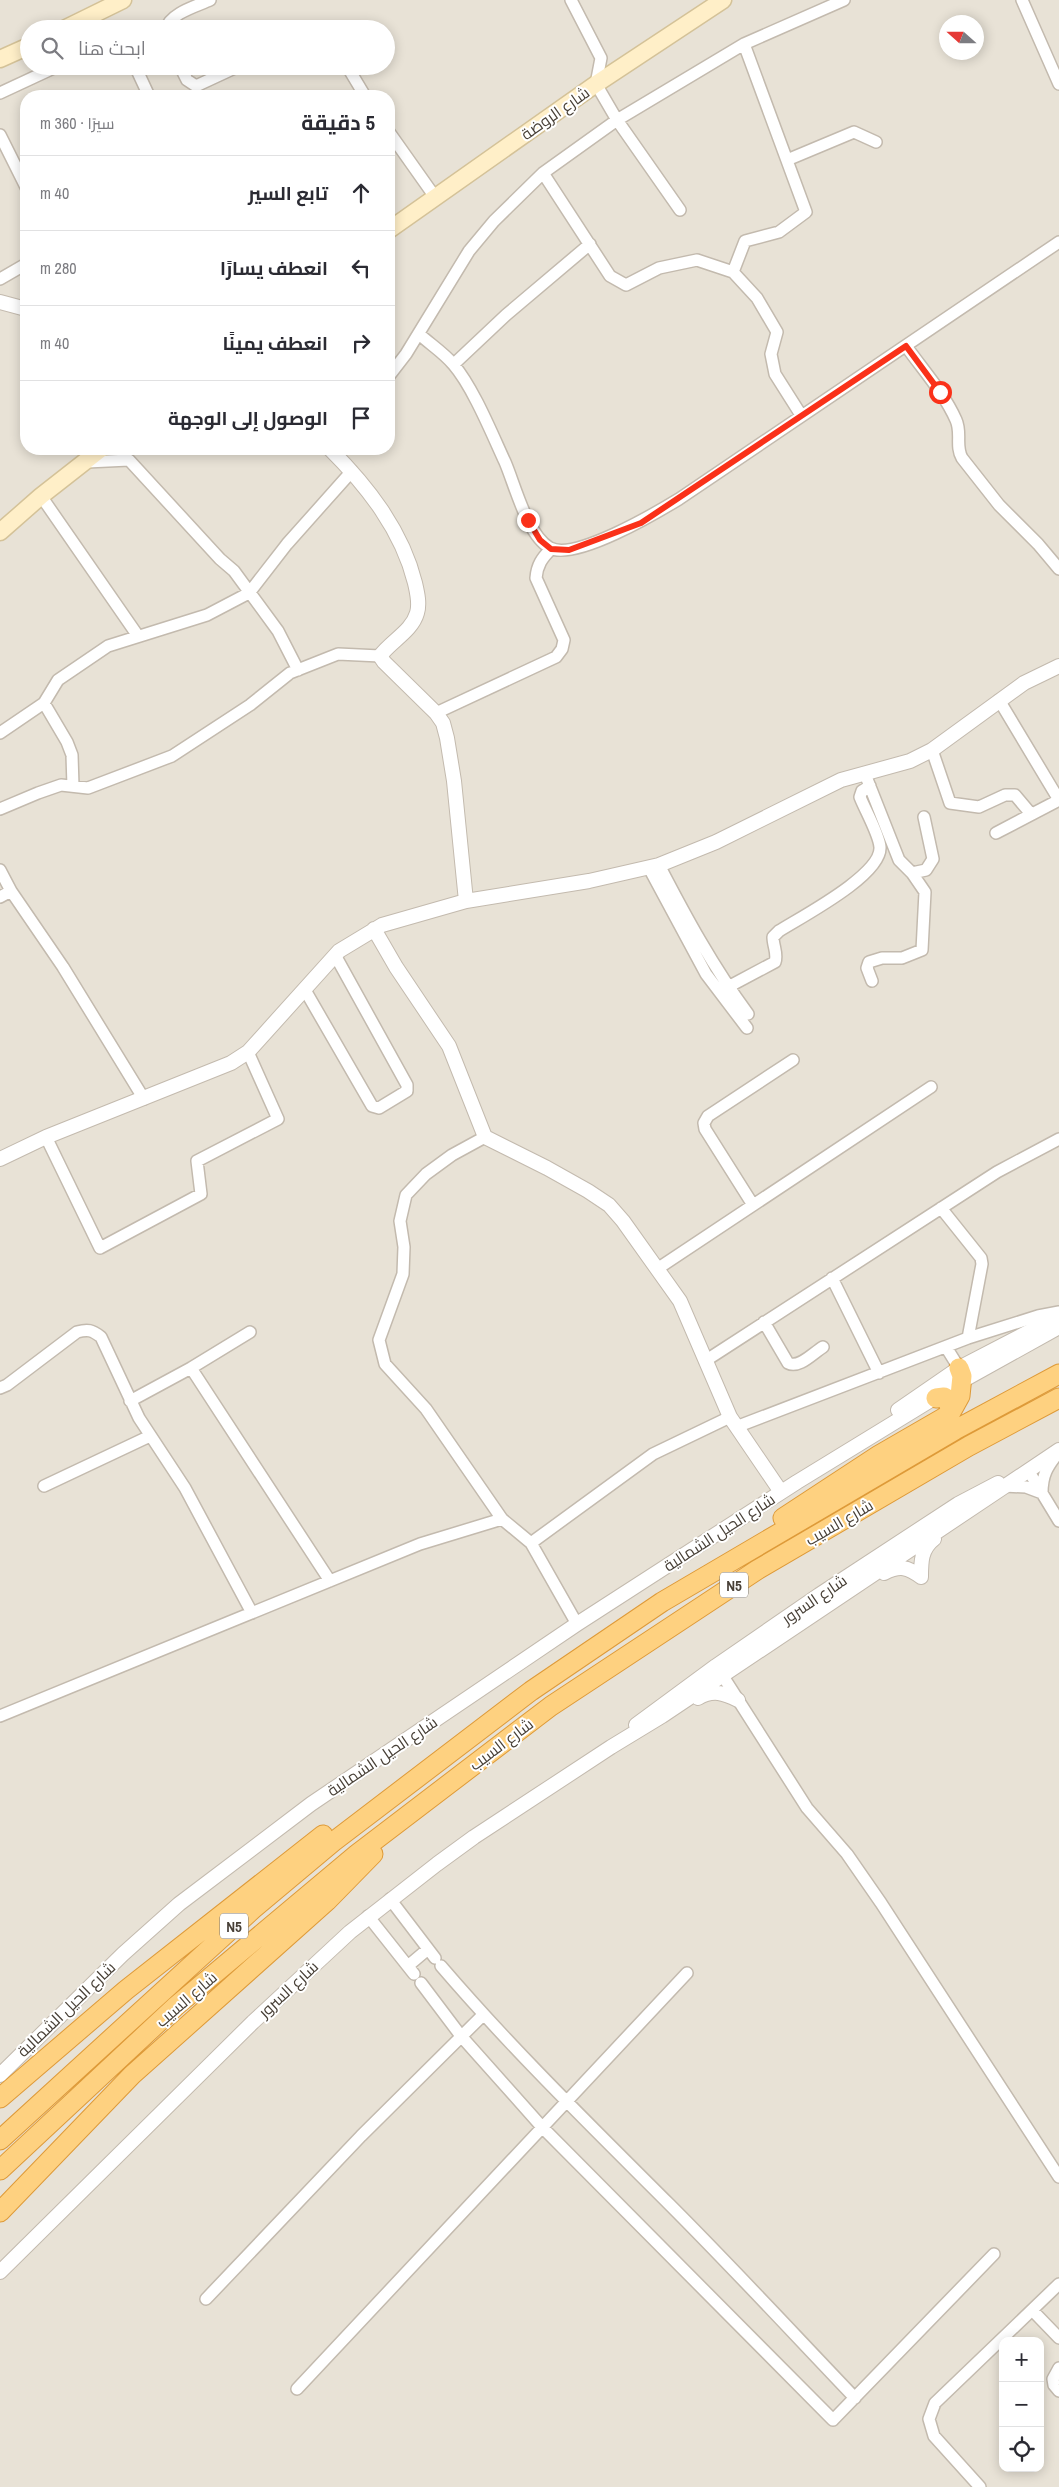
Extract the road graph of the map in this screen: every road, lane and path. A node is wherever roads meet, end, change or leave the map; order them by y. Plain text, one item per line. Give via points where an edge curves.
1 (123, 0) edge
2 (210, 0) edge
3 (570, 0) edge
4 (723, 0) edge
5 (844, 0) edge
6 (1022, 0) edge
7 (82, 20) edge
8 (172, 20) edge
9 (744, 44) junction
10 (20, 50) edge
11 (0, 59) edge
12 (39, 75) edge
13 (139, 75) edge
14 (184, 75) edge
15 (220, 75) edge
16 (352, 75) edge
17 (596, 84) junction
18 (1059, 84) edge
19 (146, 90) edge
20 (361, 90) edge
21 (0, 93) edge
22 (617, 120) junction
23 (0, 136) edge
24 (395, 140) edge
25 (876, 142) dead end
26 (786, 160) junction
27 (544, 173) junction
28 (20, 175) edge
29 (435, 197) junction
30 (680, 210) dead end
31 (395, 226) edge
32 (1059, 242) edge
33 (590, 244) junction
34 (20, 267) edge
35 (733, 272) junction
36 (0, 279) edge
37 (0, 302) edge
38 (20, 307) edge
39 (419, 334) junction
40 (906, 346) junction
41 (454, 364) junction
42 (395, 368) edge
43 (801, 415) junction
44 (94, 455) edge
45 (336, 455) edge
46 (85, 462) junction
47 (352, 471) junction
48 (41, 496) junction
49 (0, 532) edge
50 (551, 549) junction
51 (1059, 569) edge
52 (249, 593) junction
53 (138, 636) junction
54 (380, 656) junction
55 (1059, 666) edge
56 (298, 670) junction
57 (999, 700) junction
58 (44, 703) junction
59 (436, 713) junction
60 (0, 733) edge
61 (932, 750) junction
62 (865, 772) junction
63 (73, 786) junction
64 (870, 786) junction
65 (1058, 795) edge
66 (0, 809) edge
67 (1031, 814) junction
68 (924, 817) dead end
69 (996, 833) dead end
70 (654, 866) junction
71 (0, 870) edge
72 (912, 873) junction
73 (11, 891) junction
74 (0, 897) edge
75 (466, 901) junction
76 (374, 929) junction
77 (335, 956) junction
78 (872, 981) dead end
79 (728, 987) junction
80 (305, 990) junction
81 (748, 1014) dead end
82 (747, 1028) dead end
83 (248, 1052) junction
84 (793, 1060) dead end
85 (931, 1087) dead end
86 (144, 1099) junction
87 (46, 1136) junction
88 (485, 1137) junction
89 (1059, 1139) edge
90 (0, 1159) edge
91 (753, 1205) junction
92 (941, 1208) junction
93 (657, 1269) junction
94 (832, 1278) junction
95 (1059, 1312) edge
96 (1059, 1316) edge
97 (764, 1322) junction
98 (1059, 1327) edge
99 (250, 1332) dead end
100 (968, 1338) junction
101 (823, 1347) dead end
102 (946, 1347) junction
103 (705, 1361) junction
104 (191, 1368) junction
105 (879, 1373) junction
106 (1059, 1374) edge
107 (961, 1375) junction
108 (0, 1388) edge
109 (936, 1398) junction
110 (1059, 1398) edge
111 (130, 1401) junction
112 (950, 1414) junction
113 (733, 1422) junction
114 (150, 1436) junction
115 (1059, 1451) edge
116 (1028, 1470) junction
117 (797, 1482) junction
118 (44, 1486) dead end
119 (1004, 1486) junction
120 (781, 1492) junction
121 (1042, 1493) junction
122 (502, 1518) junction
123 (1059, 1521) edge
124 (948, 1524) junction
125 (531, 1543) junction
126 (330, 1581) junction
127 (662, 1602) junction
128 (252, 1613) junction
129 (577, 1624) junction
130 (781, 1636) junction
131 (719, 1671) junction
132 (531, 1691) junction
133 (738, 1700) junction
134 (0, 1716) edge
135 (662, 1716) junction
136 (611, 1747) junction
137 (427, 1800) junction
138 (390, 1900) junction
139 (368, 1916) junction
140 (435, 1958) junction
141 (687, 1973) dead end
142 (415, 1974) junction
143 (483, 2015) junction
144 (461, 2036) junction
145 (0, 2074) edge
146 (0, 2098) edge
147 (566, 2102) junction
148 (542, 2127) junction
149 (0, 2140) edge
150 (0, 2170) edge
151 (1059, 2176) edge
152 (0, 2212) edge
153 (994, 2254) dead end
154 (0, 2272) edge
155 (1059, 2284) edge
156 (206, 2299) dead end
157 (1032, 2310) junction
158 (1059, 2338) edge
159 (1059, 2368) edge
160 (297, 2389) dead end
161 (1059, 2391) edge
162 (855, 2398) junction
163 (980, 2487) edge

1 - 7 main road
2 - 8 street
3 - 17 street via 601,58
4 - 17 main road, شارع الروضة
5 - 9 street
6 - 18 street
9 - 22 street
9 - 26 street
10 - 11 main road
12 - 21 street
13 - 19 street
14 - 15 street via 196,86
16 - 20 street
17 - 22 street
17 - 29 main road, شارع الروضة
22 - 27 street
22 - 30 street
23 - 28 street
24 - 29 street
25 - 26 street via 854,132
26 - 35 street via 806,212 779,232 745,241
27 - 33 street
27 - 39 street via 494,221 469,251
29 - 31 main road, شارع الروضة
32 - 40 street
33 - 35 street via 610,276 626,285 658,268 697,260
33 - 41 street
34 - 36 street
35 - 43 street via 756,298 777,332 770,354 775,374
37 - 38 street
39 - 41 street
39 - 42 street
40 - 43 street
40 - 51 street via 940,392 956,421 962,458 999,505
41 - 50 street via 480,409 528,520 540,540
43 - 50 street via 641,523 569,550
44 - 46 main road
45 - 47 street
46 - 48 main road
46 - 52 street via 129,460 234,571
47 - 52 street via 287,544
47 - 54 street via 377,501 400,543 411,567 418,598 418,612 413,622
48 - 49 main road
48 - 53 street
50 - 59 street via 542,557 536,578 564,640 562,649 556,657
52 - 53 street via 207,615
52 - 56 street via 278,631
53 - 58 street via 108,646 58,680
54 - 56 street via 338,654
54 - 59 street
55 - 57 street
56 - 63 street via 290,672 250,705 172,756 88,788
57 - 61 street
57 - 65 street
58 - 60 street
58 - 63 street via 68,742 72,754
59 - 75 street via 447,738 454,781
61 - 62 street via 892,768
61 - 67 street via 950,803 979,806 1015,795
62 - 64 street
62 - 70 street via 841,780 716,842
63 - 66 street via 61,785
64 - 72 street via 899,860
64 - 79 street via 860,797 880,846 879,856 870,869 830,900 779,931 773,937 775,962
65 - 67 street
67 - 69 street
68 - 72 street via 933,859 926,870
70 - 75 street via 533,892
70 - 79 street
70 - 82 street via 706,974
71 - 73 street
72 - 78 street via 925,892 922,950 902,958 869,962 867,968
73 - 74 street
73 - 86 street via 63,967
75 - 76 street
76 - 77 street
76 - 88 street via 449,1046
77 - 80 street
77 - 80 street via 407,1090 379,1108 372,1106
79 - 81 street
80 - 83 street
83 - 86 street via 231,1063
83 - 87 street via 278,1119 197,1161 201,1194 100,1248
84 - 91 street via 708,1116 704,1123
85 - 91 street
86 - 87 street
87 - 90 street
88 - 93 street via 547,1168 609,1206
88 - 122 street via 426,1174 406,1195 400,1221 404,1274 379,1340 385,1364 426,1409
89 - 92 street via 1011,1164
91 - 93 street
92 - 94 street
92 - 100 street via 982,1264
93 - 103 street via 680,1301
94 - 97 street
94 - 105 street
95 - 100 street
96 - 107 street, شارع الحيل الشمالية
97 - 101 street via 792,1366
97 - 103 street
98 - 107 street, شارع الحيل الشمالية
99 - 104 street
100 - 102 street
102 - 105 street
102 - 107 street
103 - 113 street
104 - 111 street
104 - 126 street
105 - 113 street
106 - 127 highway, شارع السيب / N5 via 955,1430
107 - 109 street, شارع الحيل الشمالية
107 - 112 highway via 960,1396
107 - 117 street, شارع الحيل الشمالية via 828,1456
108 - 111 street via 77,1332 86,1329 101,1338
109 - 112 highway via 949,1400
109 - 117 street, شارع الحيل الشمالية
110 - 137 highway, شارع السيب / N5 via 969,1446 757,1570 551,1706
111 - 114 street
112 - 127 highway via 879,1455 673,1589
113 - 120 street
113 - 125 street via 653,1454
114 - 118 street
114 - 128 street via 185,1488
115 - 116 street, شارع السرور
115 - 121 street via 1046,1470
116 - 119 street, شارع السرور
116 - 121 street
116 - 131 street, شارع السرور via 958,1504
117 - 120 street, شارع الحيل الشمالية
119 - 121 street via 1026,1487
119 - 124 street, شارع السرور
120 - 129 street, شارع الحيل الشمالية
121 - 123 street
122 - 125 street
122 - 126 street via 420,1544
124 - 130 street, شارع السرور
124 - 130 street via 923,1552 922,1576 908,1567 886,1571 794,1634
125 - 129 street
126 - 128 street
127 - 132 highway, شارع السيب / N5
128 - 134 street
129 - 145 street, شارع الحيل الشمالية via 311,1804 178,1904
130 - 131 street, شارع السرور
131 - 133 street
131 - 135 street, شارع السرور
131 - 136 street, شارع السرور via 652,1711
132 - 146 highway via 406,1774 285,1863 126,1990
132 - 149 highway, شارع السيب / N5 via 333,1842 253,1909
133 - 135 street via 724,1693 712,1692 677,1713
133 - 151 street via 807,1808 881,1903
135 - 136 street, شارع السرور
136 - 138 street, شارع السرور via 474,1837
137 - 150 highway, شارع السيب / N5 via 357,1854 176,2006
137 - 152 highway via 327,1901 132,2075
138 - 139 street, شارع السرور
138 - 140 street
139 - 142 street
139 - 154 street, شارع السرور via 308,1968
140 - 142 street
140 - 143 street
141 - 147 street
142 - 144 street
143 - 144 street
143 - 147 street
144 - 148 street
144 - 156 street
147 - 148 street
147 - 162 street
148 - 160 street
148 - 162 street via 834,2420
153 - 162 street
155 - 157 street
157 - 158 street
157 - 163 street via 935,2403 929,2419 934,2436
159 - 161 street via 1052,2378

